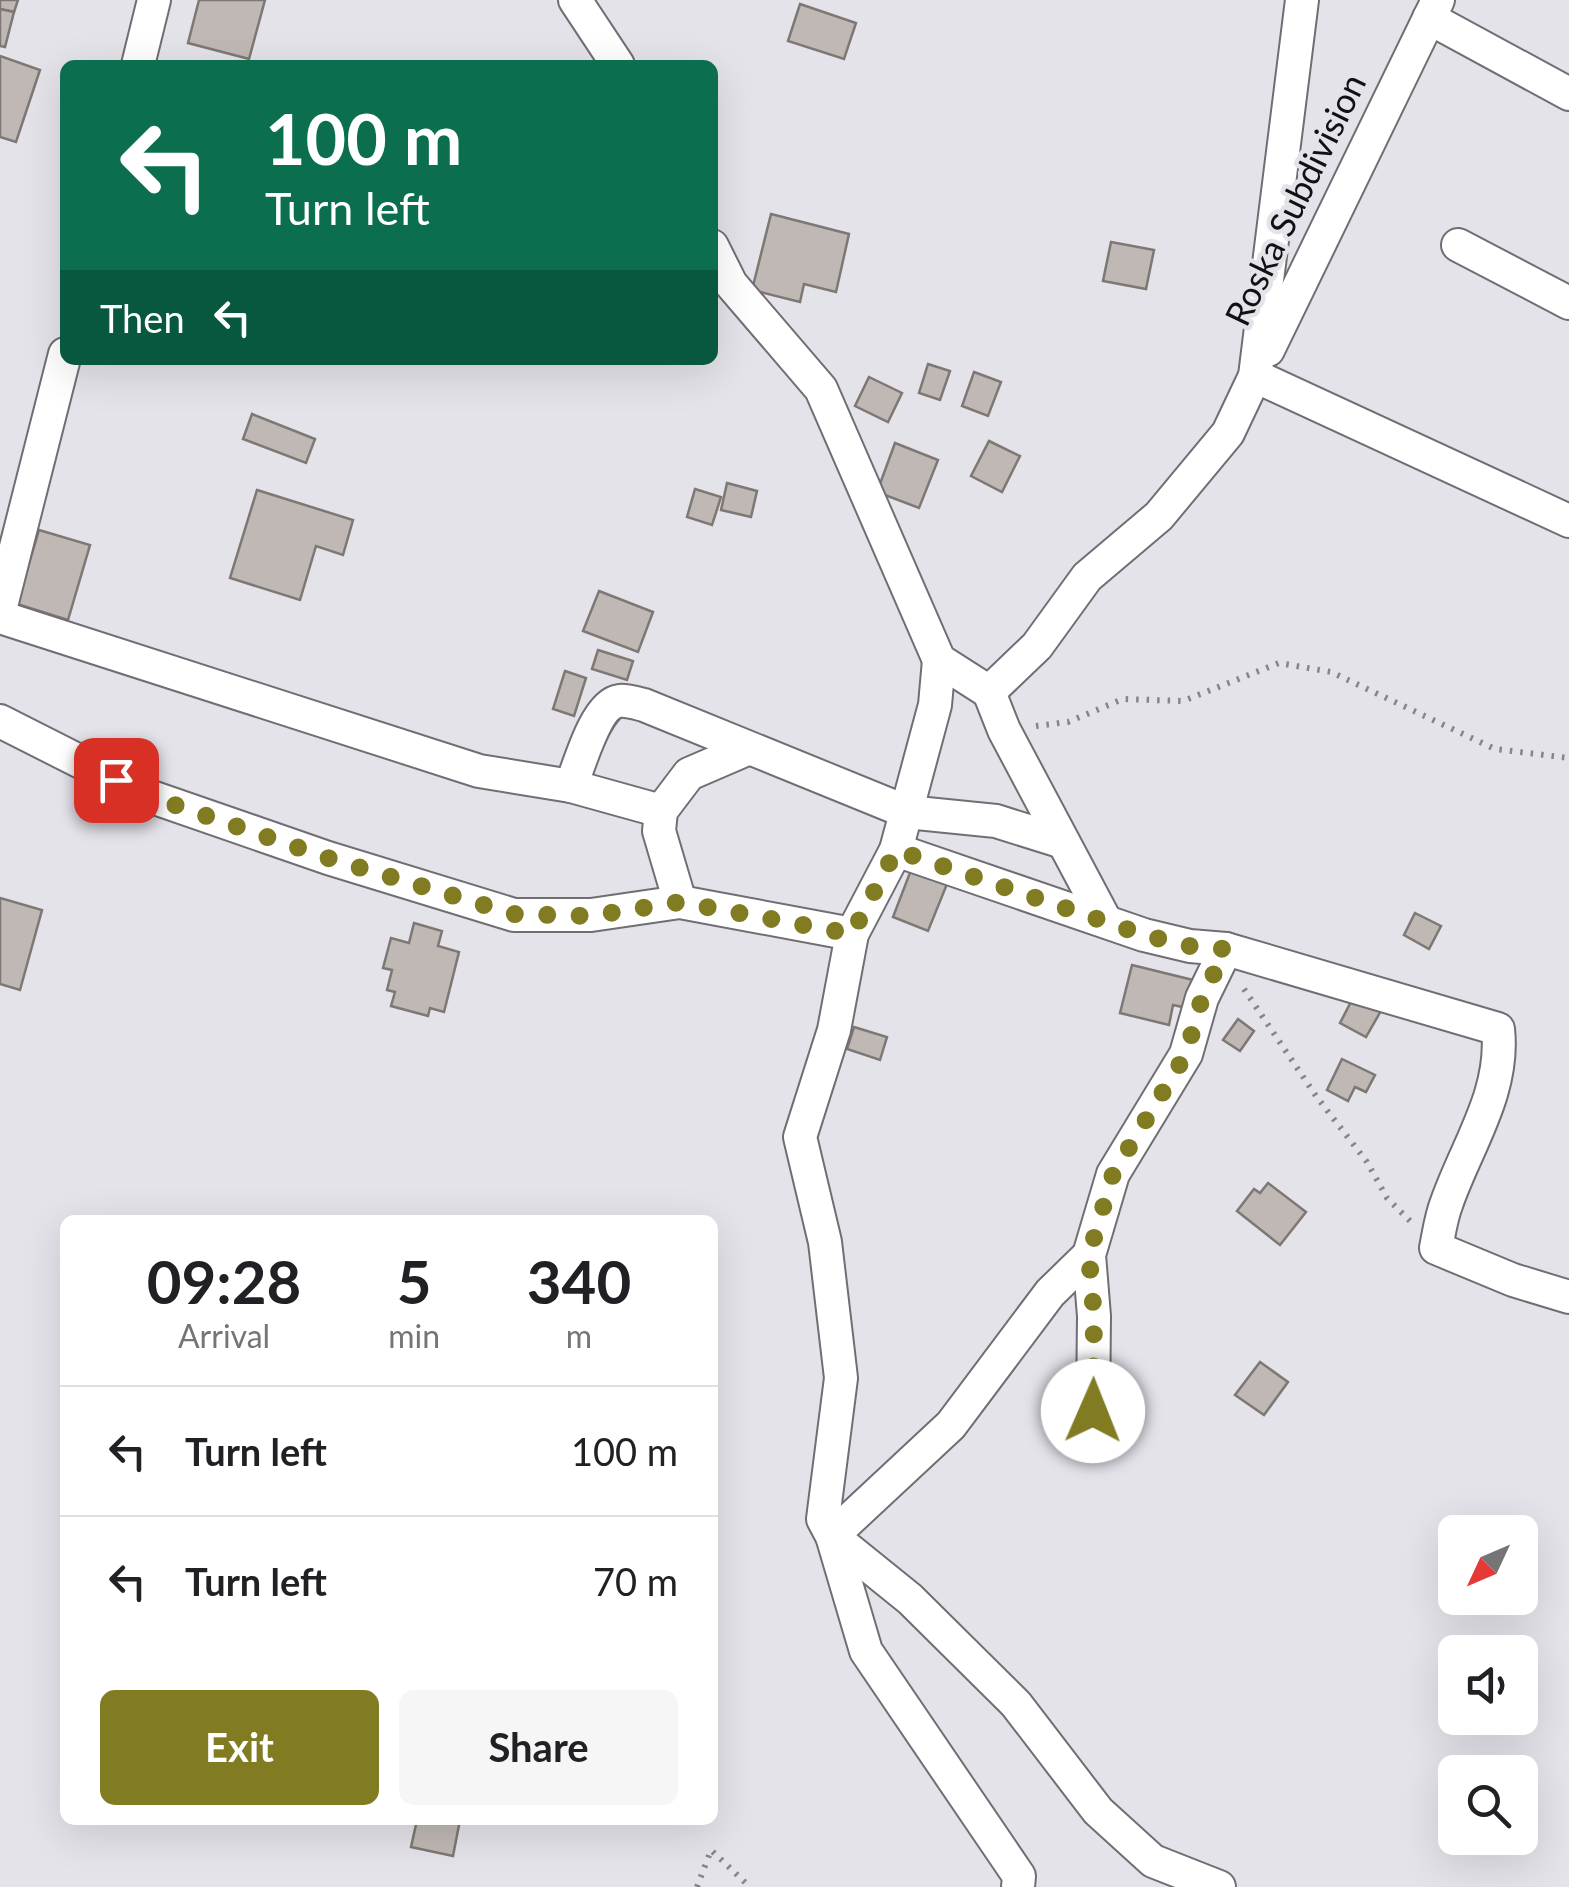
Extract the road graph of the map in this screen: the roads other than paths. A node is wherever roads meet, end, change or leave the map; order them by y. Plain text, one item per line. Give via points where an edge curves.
1 (154, 0) edge
2 (575, 0) edge
3 (1302, 0) edge
4 (1434, 9) edge
5 (139, 60) edge
6 (615, 60) edge
7 (1569, 94) edge
8 (1458, 244) dead end
9 (718, 257) edge
10 (1569, 303) edge
11 (62, 365) edge
12 (1255, 376) junction
13 (1569, 520) edge
14 (5, 567) edge
15 (0, 610) edge
16 (0, 618) edge
17 (939, 660) junction
18 (989, 692) junction
19 (0, 721) edge
20 (747, 749) junction
21 (571, 786) junction
22 (660, 812) junction
23 (906, 812) junction
24 (1063, 842) junction
25 (896, 850) junction
26 (680, 902) junction
27 (1104, 920) junction
28 (852, 934) junction
29 (1226, 949) junction
30 (1089, 1255) junction
31 (1569, 1297) edge
32 (1093, 1411) dead end
33 (832, 1536) junction
34 (1018, 1887) edge
35 (1220, 1887) edge

1 - 5 street
2 - 6 street
3 - 12 street
4 - 7 street, Roska Subdivision
4 - 12 street, Roska Subdivision
8 - 10 street
9 - 17 street via 732,284 821,388
11 - 14 street
12 - 13 street, Roska Subdivision
12 - 18 street via 1228,433 1159,516 1086,577 1037,646
14 - 15 street
16 - 21 street via 479,770
17 - 18 street
17 - 23 street via 935,705
18 - 24 street
19 - 26 street via 146,795 514,914 591,916
20 - 21 street via 620,700 606,705
20 - 22 street via 689,774
20 - 23 street
21 - 22 street
22 - 26 street via 659,831
23 - 24 street via 996,821
23 - 25 street
24 - 27 street
25 - 27 street
25 - 28 street
26 - 28 street
27 - 29 street via 1190,946
28 - 33 street via 834,1030 800,1137 825,1242 840,1378 823,1519
29 - 30 street via 1186,1054 1113,1174
29 - 31 street via 1498,1030 1491,1098 1446,1205 1436,1248
30 - 32 street
30 - 33 street via 1050,1293 951,1426
33 - 34 street via 866,1652 1019,1876
33 - 35 street via 910,1599 1016,1704 1098,1811 1153,1862

